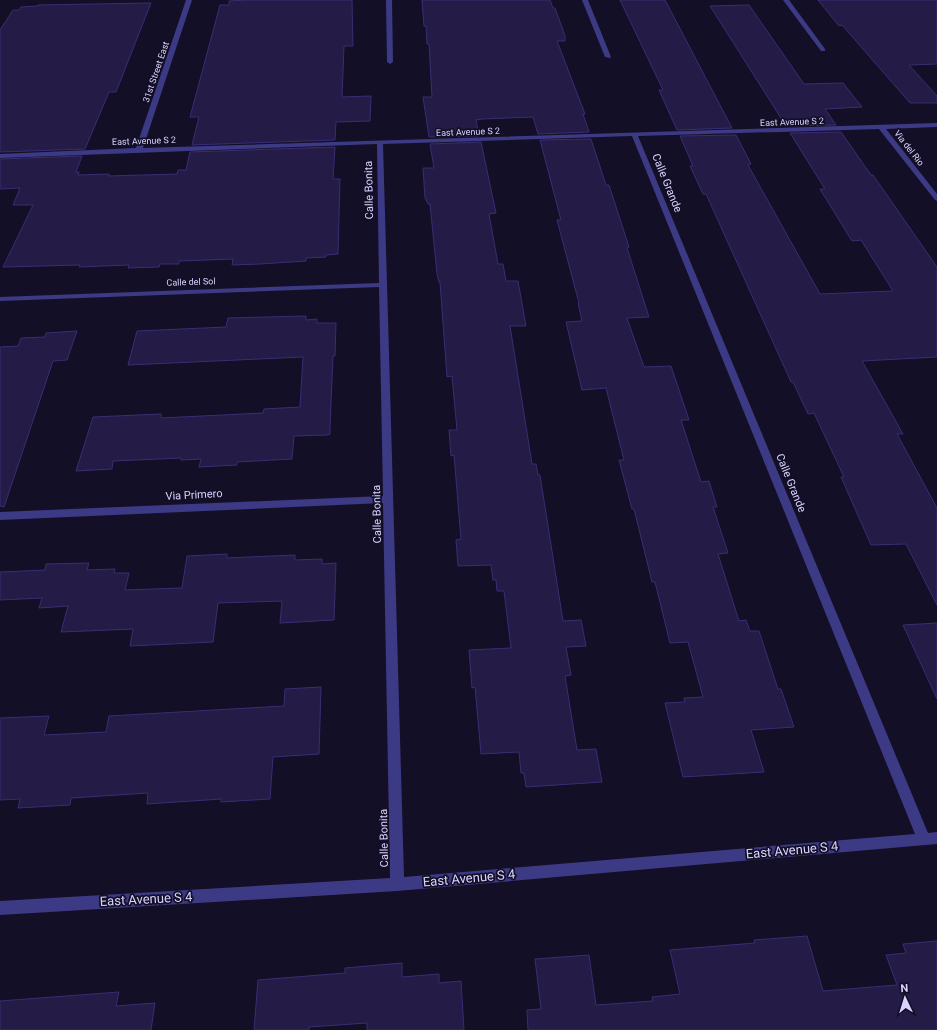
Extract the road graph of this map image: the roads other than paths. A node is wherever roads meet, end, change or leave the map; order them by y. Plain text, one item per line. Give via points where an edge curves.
1 (190, 0) edge
2 (389, 0) edge
3 (585, 0) edge
4 (786, 0) edge
5 (823, 50) dead end
6 (608, 57) dead end
7 (390, 62) dead end
8 (937, 125) edge
9 (882, 128) junction
10 (635, 136) junction
11 (380, 143) junction
12 (139, 150) junction
13 (0, 156) edge
14 (937, 198) edge
15 (383, 286) junction
16 (0, 299) edge
17 (389, 499) junction
18 (0, 516) edge
19 (931, 839) edge
20 (397, 884) junction
21 (0, 908) edge

1 - 12 street, 31st Street East
2 - 7 street
3 - 6 street
4 - 5 street
8 - 9 street, East Avenue S 2
9 - 10 street, East Avenue S 2
9 - 14 street, Via del Rio
10 - 11 street, East Avenue S 2
10 - 19 street, Calle Grande
11 - 12 street, East Avenue S 2
11 - 15 street, Calle Bonita
12 - 13 street, East Avenue S 2
15 - 16 street, Calle del Sol
15 - 17 street, Calle Bonita
17 - 18 street, Via Primero
17 - 20 street, Calle Bonita
19 - 20 street, East Avenue S 4
20 - 21 street, East Avenue S 4

